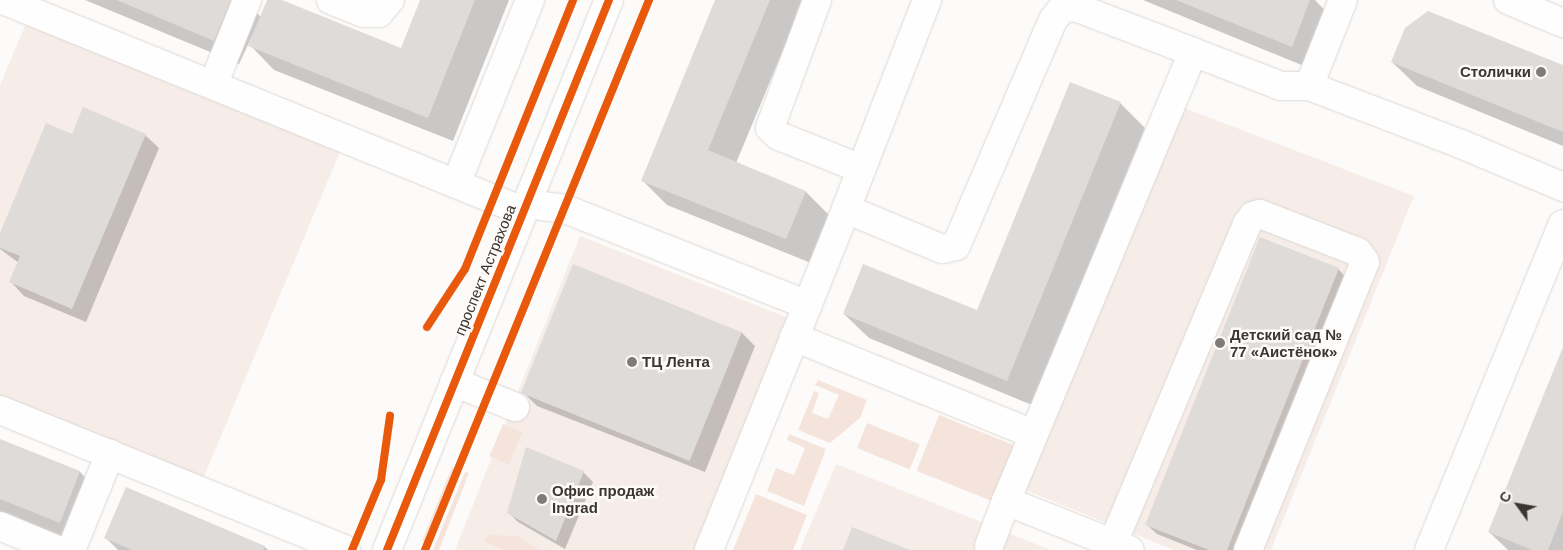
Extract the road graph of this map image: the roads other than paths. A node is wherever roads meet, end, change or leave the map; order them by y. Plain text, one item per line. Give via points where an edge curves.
1 (3, 0) edge
2 (247, 0) edge
3 (331, 0) edge
4 (390, 0) edge
5 (530, 0) edge
6 (610, 0) edge
7 (818, 0) edge
8 (927, 0) edge
9 (1343, 0) edge
10 (1508, 0) edge
11 (1563, 23) edge
12 (1192, 52) junction
13 (212, 85) junction
14 (1309, 86) junction
15 (862, 169) junction
16 (456, 184) junction
17 (1563, 187) edge
18 (524, 207) junction
19 (846, 210) junction
20 (1563, 224) edge
21 (808, 305) junction
22 (794, 337) junction
23 (454, 382) junction
24 (515, 407) dead end
25 (0, 410) edge
26 (1033, 434) junction
27 (110, 454) junction
28 (1006, 501) junction
29 (0, 526) edge
30 (298, 541) edge
31 (989, 546) dead end
32 (1121, 547) edge
33 (58, 550) edge
34 (72, 550) edge
35 (346, 550) edge
36 (389, 550) edge
37 (708, 550) edge
38 (1248, 550) edge
39 (1429, 550) edge

1 - 13 street
2 - 13 street
3 - 4 street via 364,13 379,12
5 - 16 street
6 - 18 street, проспект Астрахова
7 - 15 street via 770,128 779,136
8 - 15 street
9 - 14 street
10 - 11 street
12 - 14 street via 1280,86
12 - 19 street via 1084,10 1062,9 1053,20 956,246 942,249
12 - 26 street
13 - 16 street
14 - 17 street
15 - 19 street
16 - 18 street
18 - 21 street via 565,209
18 - 23 street, проспект Астрахова
19 - 21 street
20 - 39 street
21 - 22 street
22 - 26 street
22 - 37 street
23 - 24 street
23 - 36 street, проспект Астрахова
25 - 27 street
26 - 28 street
27 - 30 street
27 - 34 street
28 - 31 street
28 - 32 street
29 - 33 street
30 - 35 street
32 - 38 street via 1247,224 1253,216 1260,214 1358,252 1365,262

